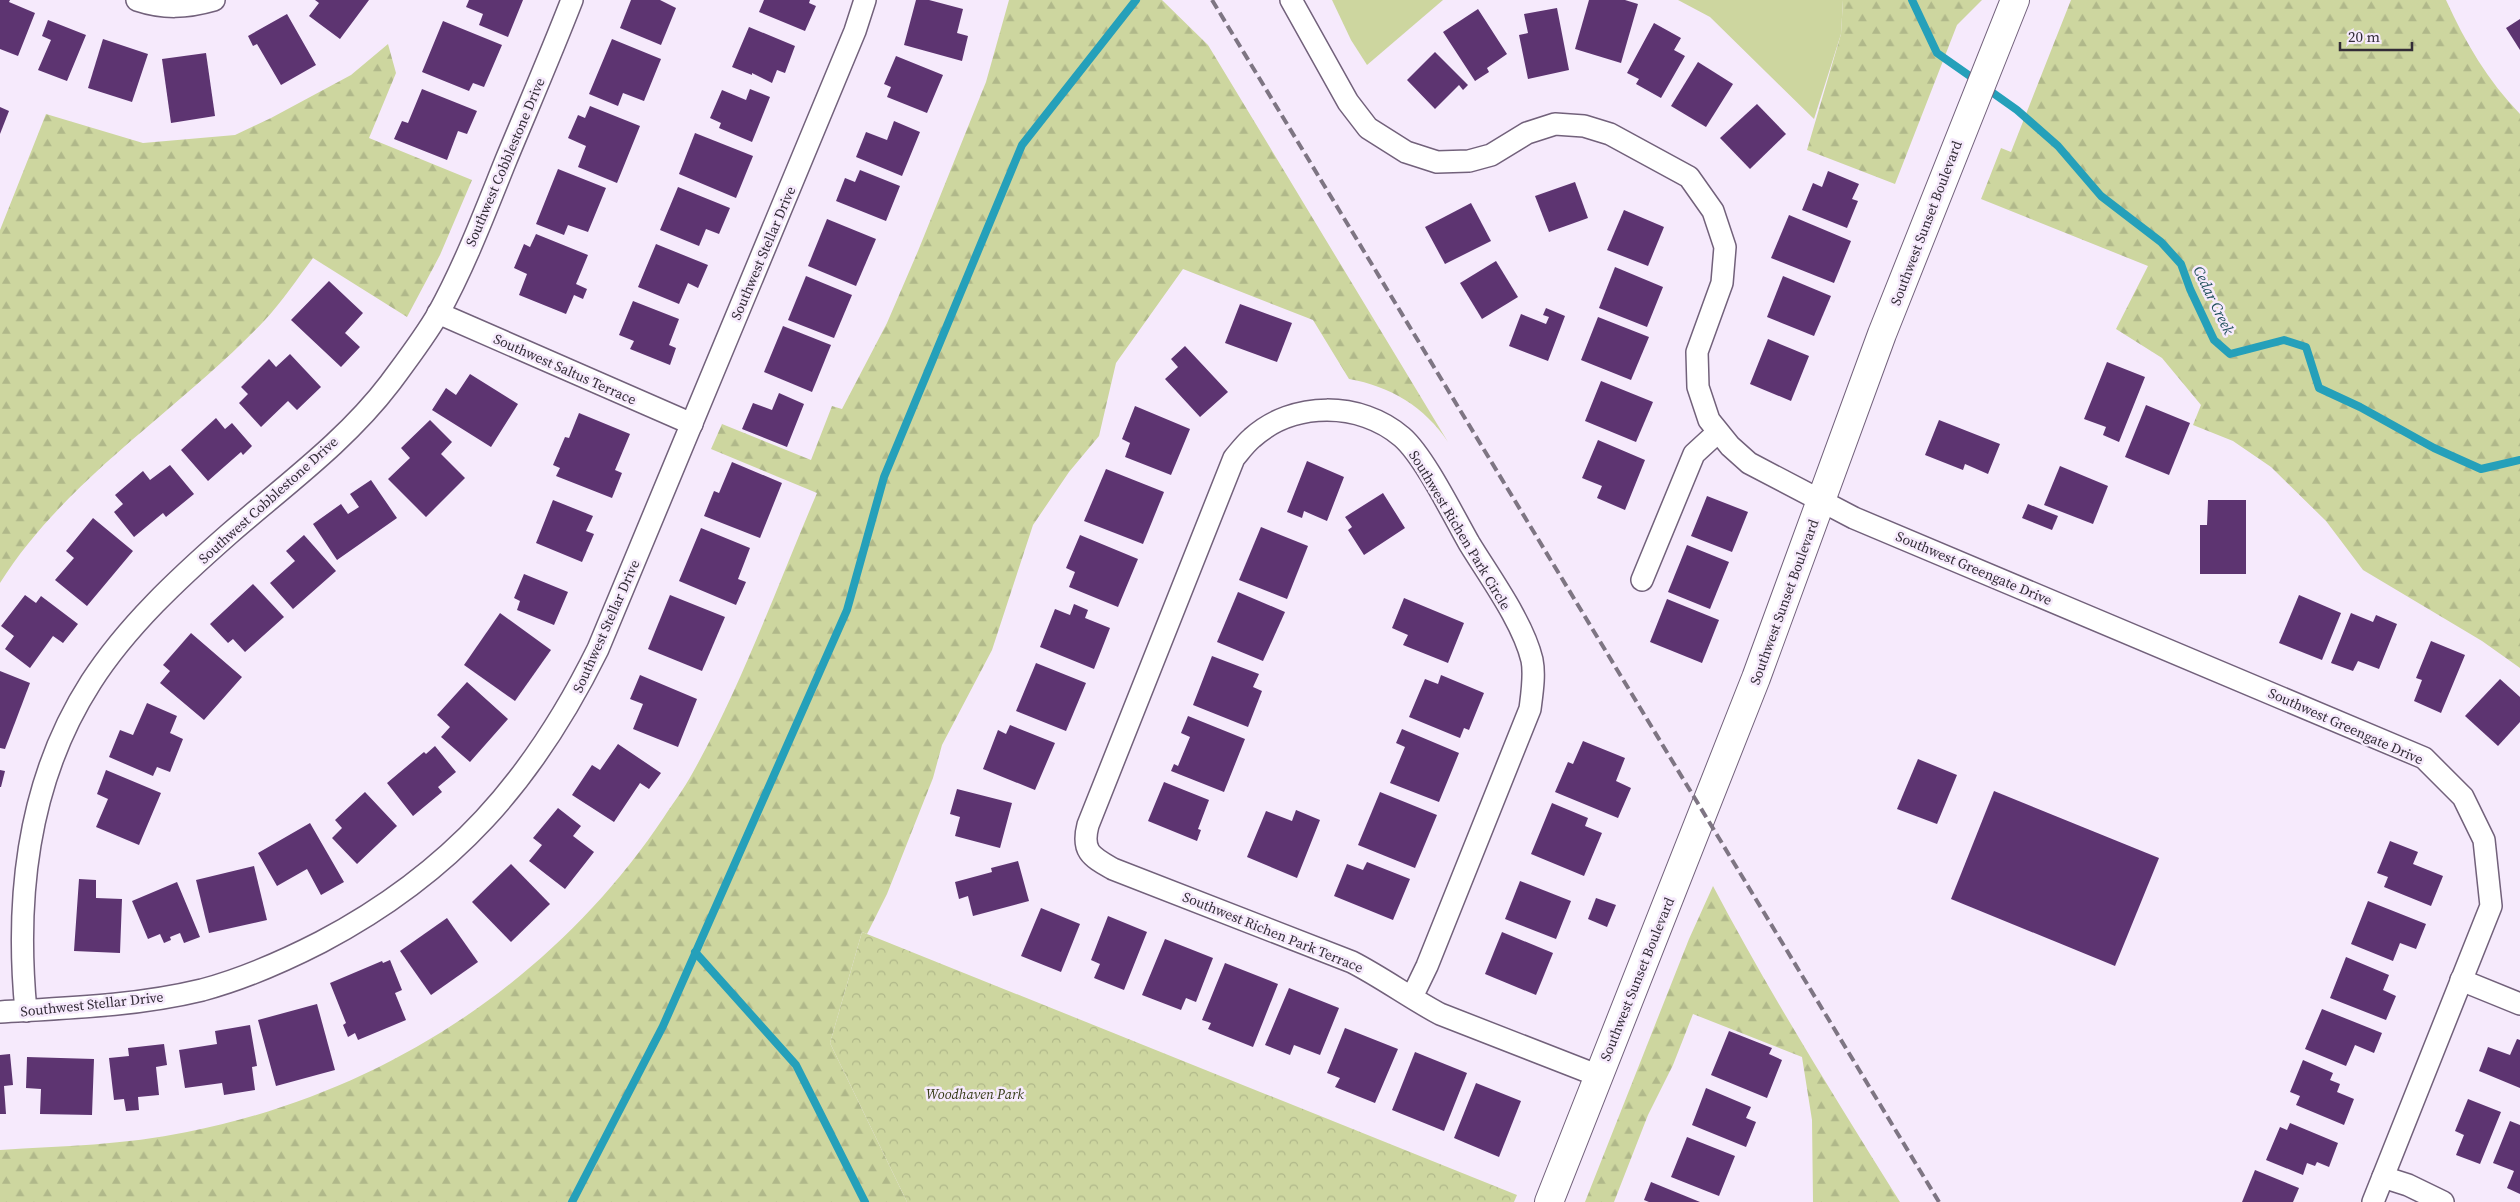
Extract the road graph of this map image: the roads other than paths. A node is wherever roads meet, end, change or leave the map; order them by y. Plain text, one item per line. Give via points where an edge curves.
1 (137, 0) edge
2 (214, 0) edge
3 (572, 0) edge
4 (865, 0) edge
5 (1291, 0) edge
6 (2014, 0) edge
7 (438, 313) junction
8 (692, 424) junction
9 (1718, 432) junction
10 (1821, 500) junction
11 (1642, 580) dead end
12 (1086, 847) joint
13 (2461, 980) junction
14 (1412, 997) junction
15 (2520, 1004) edge
16 (26, 1011) junction
17 (0, 1012) edge
18 (1599, 1076) junction
19 (2383, 1177) junction
20 (1549, 1202) edge
21 (2373, 1202) edge
22 (2443, 1202) edge

1 - 2 street via 172,8
3 - 7 street, Southwest Cobblestone Drive via 491,197
4 - 8 street, Southwest Stellar Drive
5 - 9 street, Southwest Greengate Drive via 1348,102 1368,128 1406,152 1437,162 1469,161 1491,155 1527,133 1555,124 1584,126 1610,134 1689,177 1713,211 1725,247 1722,283 1697,352 1698,387 1709,420
6 - 10 main road, Southwest Sunset Boulevard via 1882,334
7 - 8 street, Southwest Saltus Terrace
7 - 16 street, Southwest Cobblestone Drive via 421,341 370,407 184,575 149,610 92,680 78,704 49,772 30,836 23,898
8 - 16 street, Southwest Stellar Drive via 579,688 530,765 488,817 446,858 340,932 242,977 203,990 132,1002
9 - 10 street, Southwest Greengate Drive via 1749,463
9 - 11 street via 1694,454
10 - 13 street, Southwest Greengate Drive via 1854,518 2424,758 2463,797 2484,840 2492,906
10 - 18 main road, Southwest Sunset Boulevard via 1756,678
12 - 14 street, Southwest Richen Park Terrace via 1093,858 1113,869 1352,962
12 - 14 street, Southwest Richen Park Circle via 1084,838 1088,825 1234,458 1252,438 1276,422 1304,411 1331,409 1356,413 1382,423 1403,438 1424,466 1518,624 1532,661 1530,709
13 - 15 street
13 - 19 street, Southwest Greengate Drive
14 - 18 street, Southwest Richen Park Terrace via 1440,1014
16 - 17 street, Southwest Stellar Drive
18 - 20 main road, Southwest Sunset Boulevard
19 - 21 street, Southwest Greengate Drive
19 - 22 street

